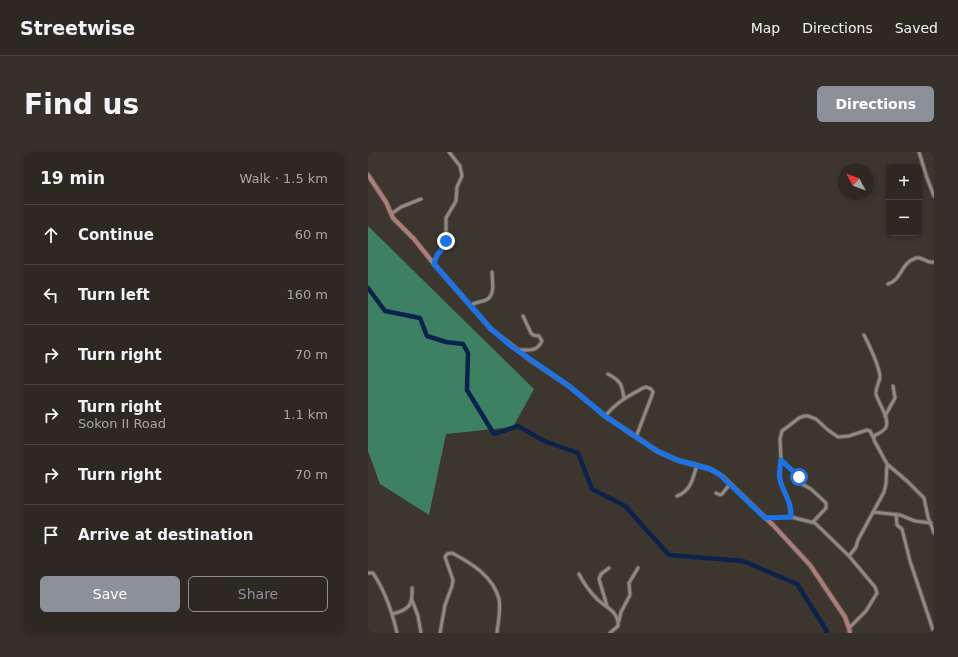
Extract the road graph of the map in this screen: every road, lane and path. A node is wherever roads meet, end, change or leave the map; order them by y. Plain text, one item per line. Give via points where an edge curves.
1 (449, 152) edge
2 (920, 152) edge
3 (368, 175) edge
4 (934, 196) edge
5 (421, 199) dead end
6 (391, 214) junction
7 (934, 262) edge
8 (434, 264) junction
9 (492, 272) dead end
10 (888, 284) dead end
11 (471, 305) junction
12 (523, 316) dead end
13 (864, 335) dead end
14 (516, 350) junction
15 (608, 374) dead end
16 (893, 386) dead end
17 (624, 398) junction
18 (605, 416) junction
19 (885, 416) junction
20 (636, 437) junction
21 (873, 438) junction
22 (781, 460) junction
23 (887, 464) junction
24 (697, 465) junction
25 (730, 484) junction
26 (716, 493) dead end
27 (677, 496) dead end
28 (873, 512) junction
29 (896, 514) junction
30 (791, 517) junction
31 (765, 518) junction
32 (813, 522) junction
33 (931, 523) junction
34 (934, 533) edge
35 (849, 556) junction
36 (609, 568) dead end
37 (638, 568) dead end
38 (368, 573) edge
39 (579, 574) dead end
40 (412, 588) dead end
41 (412, 600) junction
42 (607, 606) junction
43 (392, 614) junction
44 (618, 624) junction
45 (849, 628) junction
46 (397, 633) edge
47 (421, 633) edge
48 (440, 633) edge
49 (497, 633) edge
50 (610, 633) edge
51 (850, 633) edge
52 (934, 633) edge

1 - 8 street via 460,166 462,176 457,187 456,201 446,218 446,244 437,255
2 - 4 street via 926,178
3 - 6 street
5 - 6 street
6 - 8 street
7 - 10 street via 914,258 904,267 896,281
8 - 11 street
9 - 11 street via 493,290 490,296
11 - 14 street via 491,329
12 - 14 street via 531,333 539,336 542,341 535,349
13 - 19 street via 879,372 876,394
14 - 18 street via 569,386
15 - 17 street via 620,382
16 - 19 street via 895,398
17 - 18 street
17 - 20 street via 646,387 652,390
18 - 20 street
19 - 21 street via 886,427
20 - 24 street via 670,458
21 - 22 street via 867,430 838,437 816,419 804,416 782,431
21 - 23 street
22 - 30 street via 780,480 789,502
22 - 32 street via 798,476 802,484 826,503 826,508
23 - 28 street via 886,488
23 - 33 street via 923,496
24 - 25 street via 715,471
24 - 27 street via 686,492
25 - 26 street via 722,494
25 - 31 street
28 - 29 street
28 - 35 street via 857,546
29 - 33 street via 915,521
29 - 52 street via 897,525 902,529
30 - 31 street
30 - 32 street
31 - 45 street via 810,565 845,617
32 - 35 street
33 - 34 street
35 - 45 street via 877,590 866,611
36 - 42 street via 599,579
37 - 44 street via 629,583 630,595
38 - 43 street via 373,573 379,582
39 - 42 street via 592,594
40 - 41 street
41 - 43 street via 410,606
41 - 47 street
42 - 44 street via 616,615
43 - 46 street
44 - 50 street
45 - 51 street
48 - 49 street via 453,580 445,557 452,553 478,569 491,582 499,604

